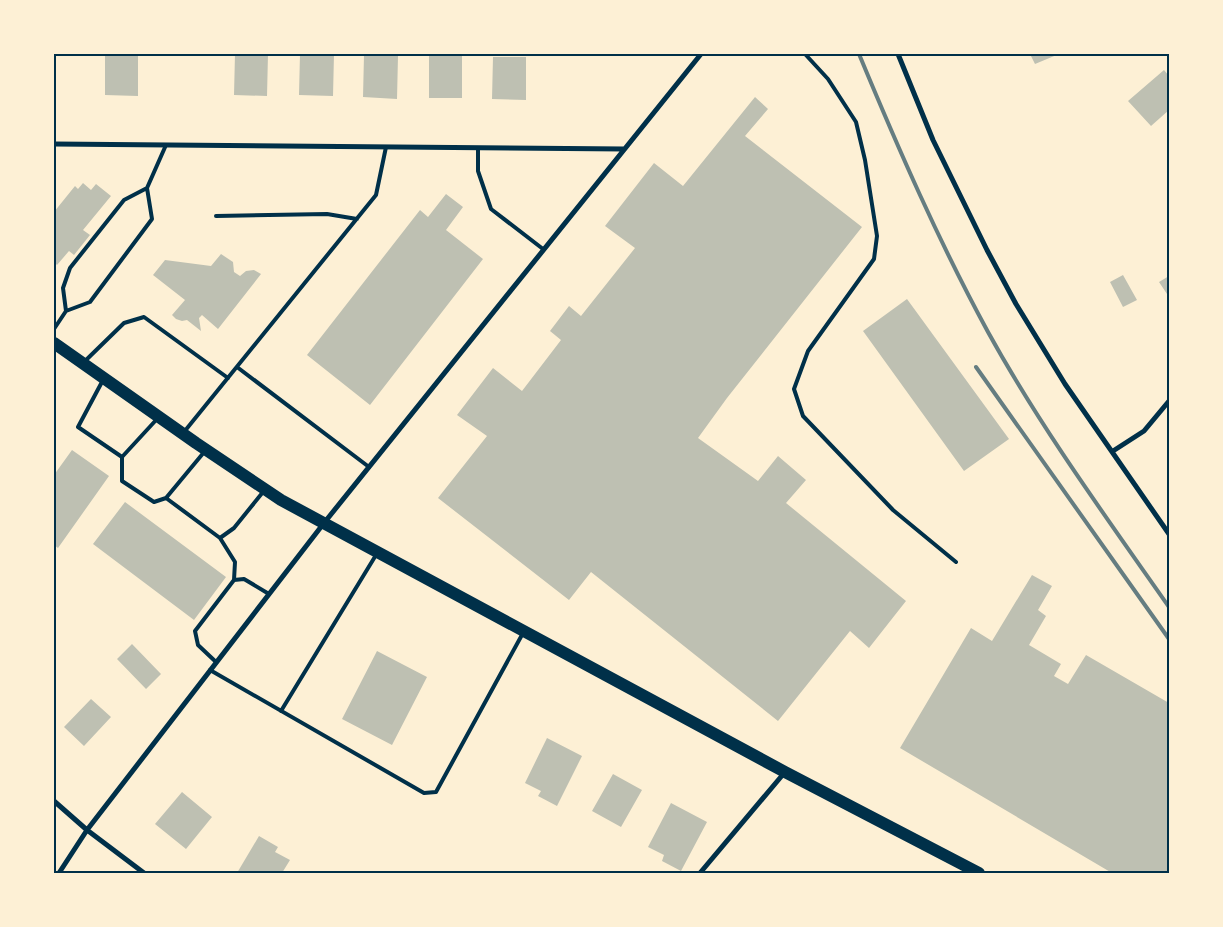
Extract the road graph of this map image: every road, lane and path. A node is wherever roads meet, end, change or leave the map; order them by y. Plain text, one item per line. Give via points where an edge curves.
1 (700, 54) edge
2 (805, 54) edge
3 (898, 54) edge
4 (54, 144) edge
5 (166, 145) junction
6 (386, 147) junction
7 (478, 148) junction
8 (624, 149) junction
9 (147, 188) junction
10 (216, 216) dead end
11 (357, 219) junction
12 (543, 249) junction
13 (66, 311) junction
14 (54, 329) edge
15 (54, 342) edge
16 (82, 364) junction
17 (237, 366) junction
18 (104, 378) junction
19 (228, 378) junction
20 (1169, 401) edge
21 (159, 417) junction
22 (182, 434) junction
23 (206, 450) junction
24 (1112, 451) junction
25 (122, 457) junction
26 (369, 466) junction
27 (265, 489) junction
28 (166, 498) junction
29 (324, 523) junction
30 (1169, 534) edge
31 (220, 538) junction
32 (378, 552) junction
33 (956, 562) dead end
34 (234, 580) junction
35 (269, 594) junction
36 (524, 631) junction
37 (216, 662) junction
38 (210, 670) junction
39 (281, 711) junction
40 (785, 772) junction
41 (54, 801) edge
42 (87, 830) junction
43 (59, 873) edge
44 (144, 873) edge
45 (700, 873) edge
46 (980, 873) edge

1 - 8 street
2 - 33 lane via 828,79 856,122 877,236 874,259 808,351 794,389 803,416 892,510
3 - 24 street via 934,140 1008,288 1065,384
4 - 5 street
5 - 6 street
5 - 9 lane
6 - 7 street
6 - 11 lane via 376,195
7 - 8 street
7 - 12 lane via 478,171 491,209
8 - 12 street
9 - 13 lane via 124,200 70,268 63,288
9 - 13 lane via 152,219 90,302
10 - 11 lane via 328,214
11 - 17 lane
12 - 26 street
13 - 14 lane
15 - 16 main road
16 - 18 main road
16 - 19 lane via 124,323 144,317
17 - 19 lane
17 - 26 lane
18 - 21 main road
18 - 25 lane via 78,427
19 - 22 lane
20 - 24 street via 1144,431
21 - 22 main road
21 - 25 lane
22 - 23 main road
23 - 27 main road
23 - 28 lane
24 - 30 street
25 - 28 lane via 122,481 154,502
26 - 29 street
27 - 29 main road
27 - 31 lane via 234,528
28 - 31 lane
29 - 32 main road
29 - 35 street
31 - 34 lane via 235,562
32 - 36 main road
32 - 39 lane
34 - 35 lane via 244,579
34 - 37 lane via 194,631 198,645
35 - 37 street
36 - 39 lane via 436,792 424,793
36 - 40 main road
37 - 38 street
38 - 39 lane
38 - 42 street
40 - 45 street
40 - 46 main road
41 - 42 street
42 - 43 street
42 - 44 street

